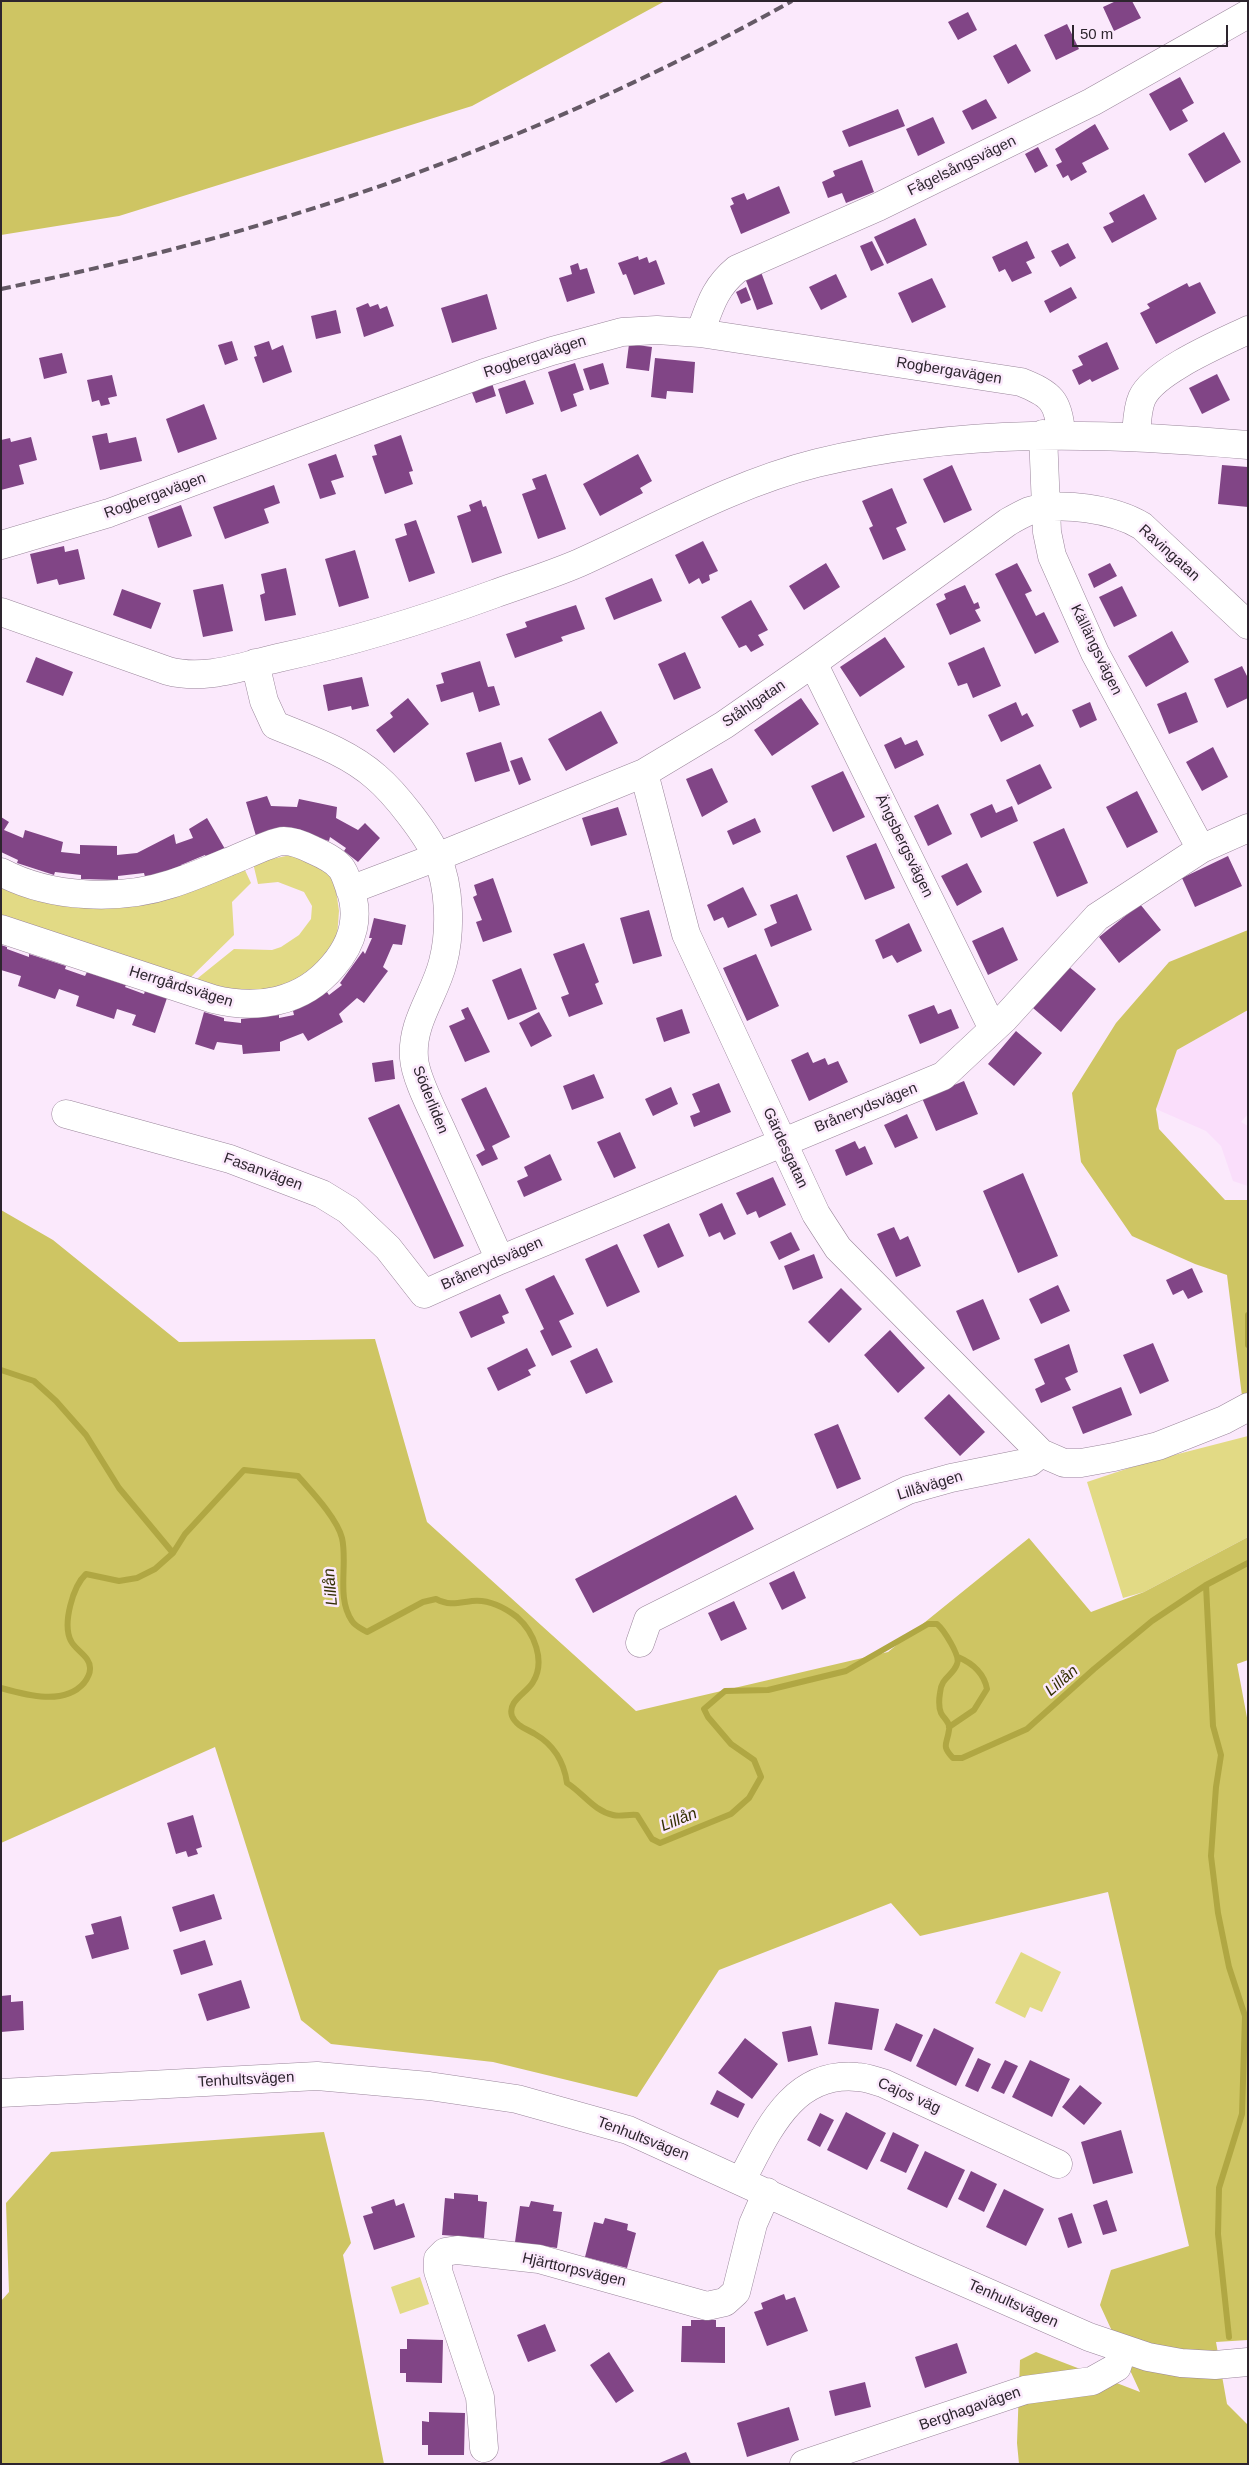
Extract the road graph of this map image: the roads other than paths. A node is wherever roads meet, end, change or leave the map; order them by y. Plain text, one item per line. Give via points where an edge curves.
1 (1248, 14) edge
2 (1248, 330) edge
3 (700, 333) junction
4 (1052, 434) junction
5 (1136, 436) junction
6 (1248, 444) edge
7 (1046, 508) junction
8 (1, 545) edge
9 (1, 612) edge
10 (1248, 625) edge
11 (255, 663) junction
12 (813, 663) junction
13 (644, 772) junction
14 (1248, 828) edge
15 (1201, 850) junction
16 (437, 857) junction
17 (1, 872) edge
18 (350, 890) junction
19 (1, 929) edge
20 (992, 1029) junction
21 (66, 1114) dead end
22 (782, 1142) junction
23 (500, 1260) junction
24 (424, 1294) joint
25 (1243, 1410) edge
26 (1041, 1453) junction
27 (640, 1643) dead end
28 (1, 2093) edge
29 (1058, 2164) dead end
30 (741, 2181) junction
31 (767, 2192) junction
32 (1123, 2349) junction
33 (1248, 2362) edge
34 (484, 2448) dead end
35 (804, 2464) edge

1 - 3 street, Fågelsångsvägen via 1092,102 878,207 738,270 722,282
2 - 5 street via 1153,382 1142,398
3 - 4 street, Rogbergavägen via 1021,382 1040,389 1052,399 1060,414
3 - 8 street, Rogbergavägen via 622,332 552,351 484,373 109,513
4 - 5 street
4 - 7 street, Källängsvägen
4 - 11 street via 915,444 782,474 713,500 575,564 491,596 392,630
5 - 6 street
7 - 10 street, Ravingatan via 1084,509 1129,518 1142,526
7 - 12 street, Ståhlgatan via 1008,522
7 - 15 street, Källängsvägen via 1047,532 1059,575 1095,653
9 - 11 street via 185,676 206,675
11 - 16 street, Söderliden via 264,701 275,725 322,744 375,776 402,804
12 - 13 street, Ståhlgatan via 724,725
12 - 20 street, Ängsbergsvägen
13 - 16 street, Ståhlgatan
13 - 22 street, Gärdesgatan via 686,934
14 - 15 street, Brånerydsvägen
15 - 20 street, Brånerydsvägen via 1097,917
16 - 18 street
16 - 23 street, Söderliden via 447,898 444,961 423,1008 416,1032 414,1059 428,1101
17 - 18 street, Herrgårdsvägen via 40,888 117,894 171,884 283,841 306,846 324,855 342,869
18 - 19 street, Herrgårdsvägen via 355,917 349,945 340,958 310,987 271,1004 239,1004 213,999
20 - 22 street, Brånerydsvägen via 943,1076
21 - 24 street, Fasanvägen via 230,1158 322,1194 348,1210 388,1248
22 - 23 street, Brånerydsvägen
22 - 26 street, Gärdesgatan via 816,1214 838,1248
23 - 24 street, Brånerydsvägen
25 - 26 street via 1158,1446 1114,1456 1064,1463
26 - 27 street, Lillåvägen via 1030,1462 908,1490 861,1512 648,1620
28 - 30 street, Tenhultsvägen via 317,2076 429,2086 517,2099 609,2124
29 - 30 street, Cajos väg via 883,2082 857,2077 835,2078 792,2097 774,2119
30 - 31 street, Tenhultsvägen
31 - 32 street, Tenhultsvägen via 929,2267
31 - 34 street, Hjärttorpsvägen via 753,2224 736,2292 717,2305 707,2306 539,2259 457,2250 445,2252 438,2259 438,2271 480,2397
32 - 33 street, Tenhultsvägen via 1148,2358 1181,2363 1215,2365
32 - 35 street, Berghagavägen via 1117,2367 1092,2381 1025,2390

